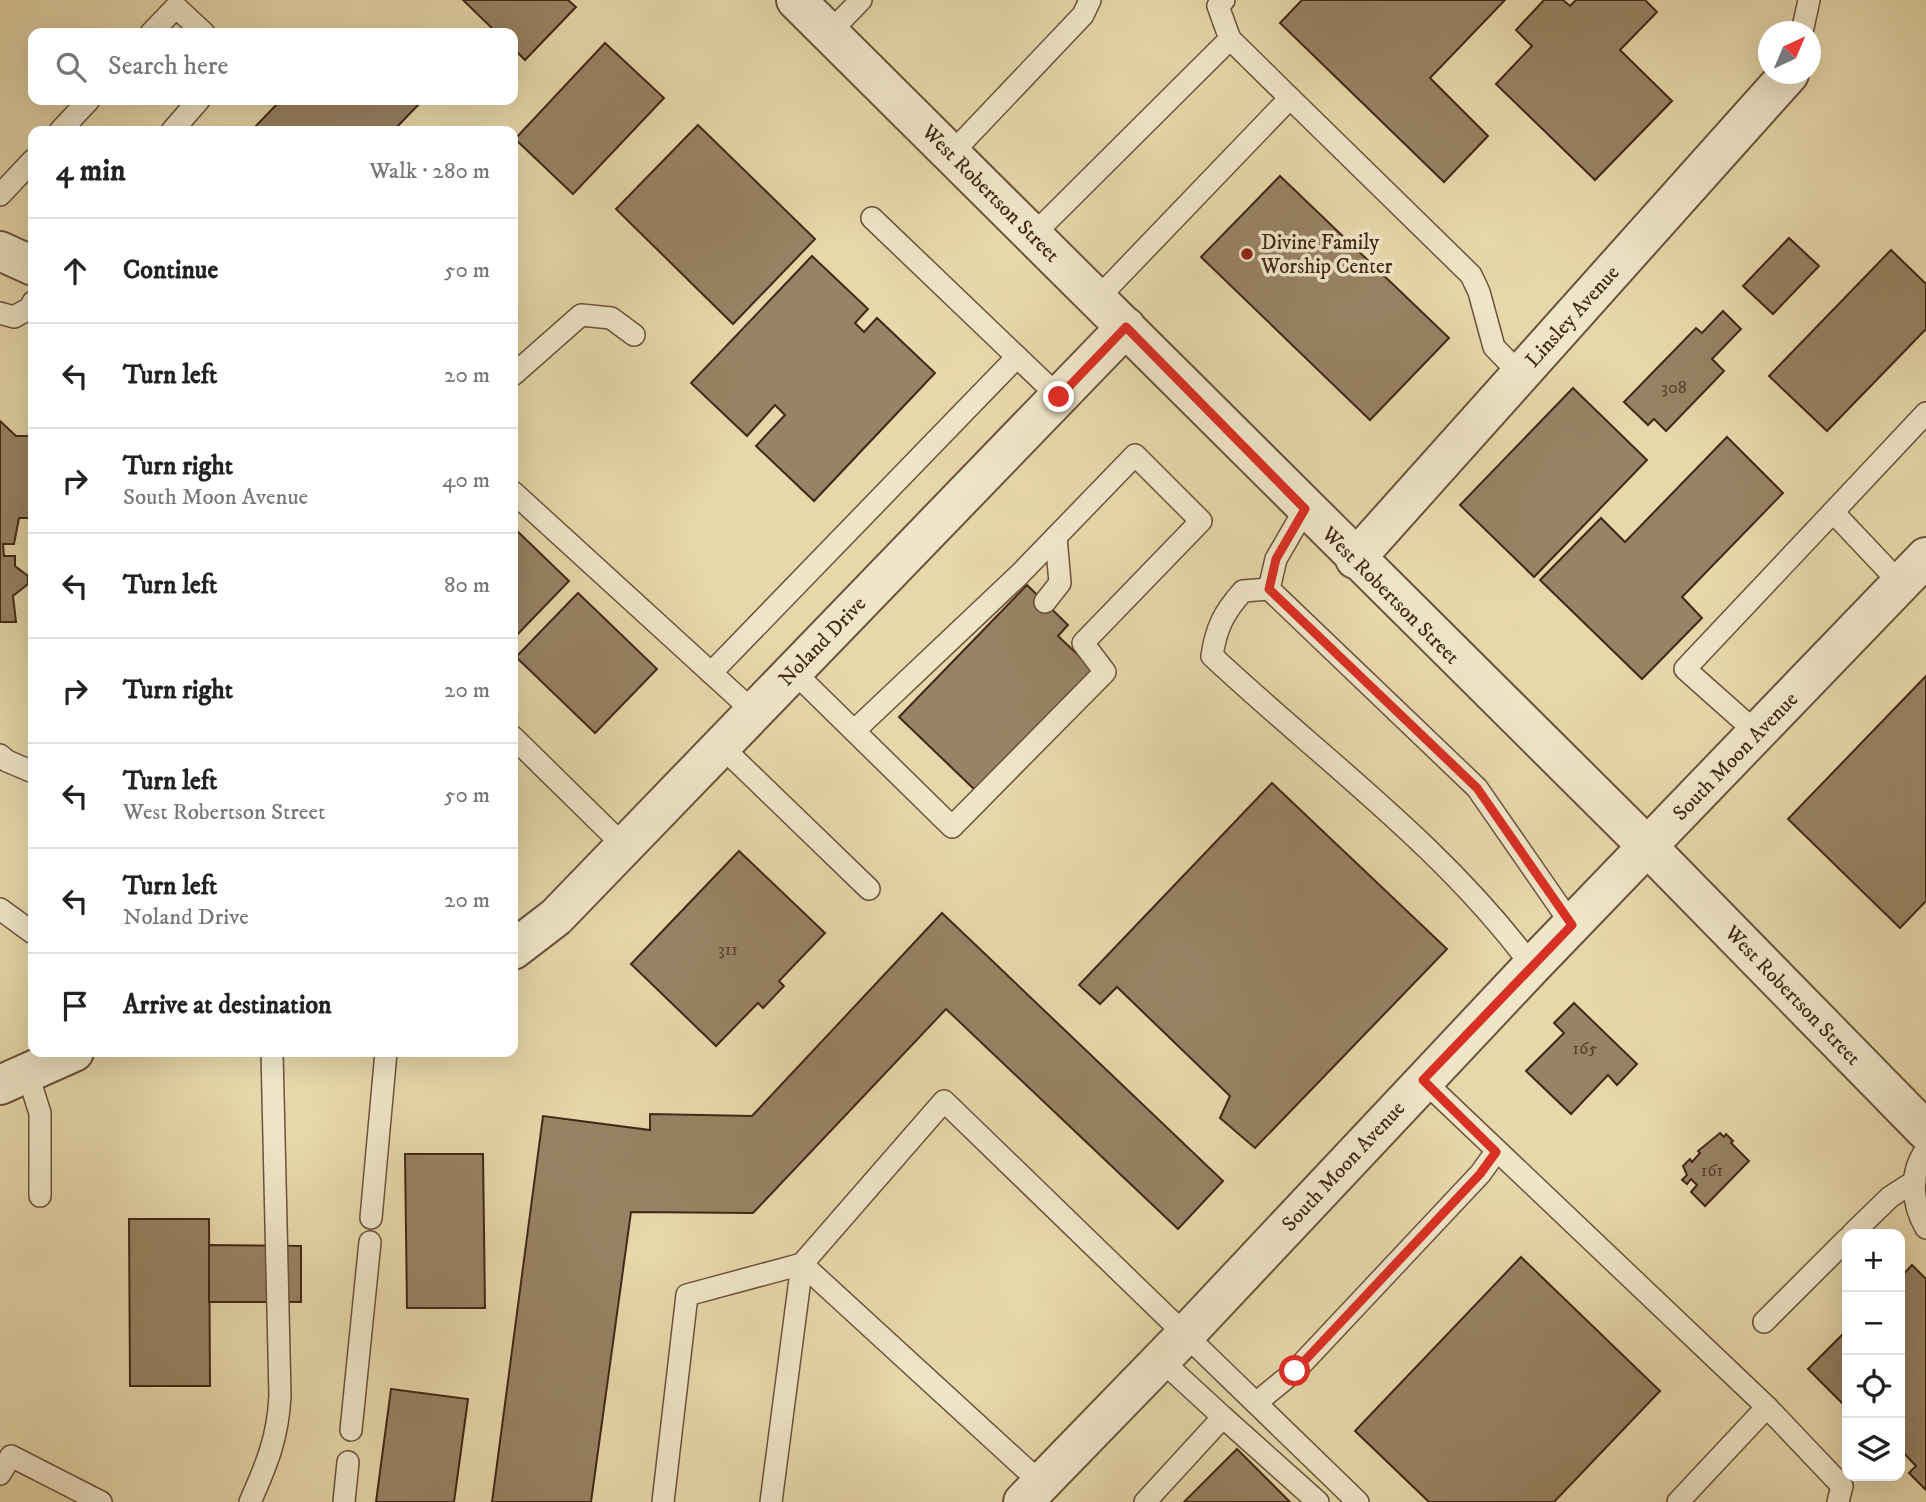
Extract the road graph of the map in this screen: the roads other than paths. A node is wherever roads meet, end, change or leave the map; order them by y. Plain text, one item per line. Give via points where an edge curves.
1 (796, 0) edge
2 (861, 0) edge
3 (1090, 0) edge
4 (1224, 0) edge
5 (1809, 0) edge
6 (1804, 21) edge
7 (156, 28) edge
8 (199, 28) edge
9 (829, 33) junction
10 (1230, 39) junction
11 (1781, 84) edge
12 (1290, 98) junction
13 (84, 105) edge
14 (195, 105) edge
15 (65, 126) edge
16 (176, 126) edge
17 (951, 154) junction
18 (28, 165) edge
19 (0, 195) edge
20 (872, 218) dead end
21 (1033, 236) junction
22 (0, 251) edge
23 (28, 263) edge
24 (1097, 299) junction
25 (28, 310) edge
26 (0, 313) edge
27 (1126, 327) junction
28 (634, 335) dead end
29 (1017, 357) junction
30 (518, 371) edge
31 (1520, 374) junction
32 (1059, 397) junction
33 (1926, 413) edge
34 (518, 497) edge
35 (1305, 509) junction
36 (1833, 512) junction
37 (1056, 537) junction
38 (1355, 559) junction
39 (1913, 570) edge
40 (1269, 589) junction
41 (1045, 603) dead end
42 (793, 671) junction
43 (711, 673) junction
44 (754, 712) junction
45 (854, 731) junction
46 (1757, 733) junction
47 (518, 742) edge
48 (721, 746) junction
49 (0, 755) edge
50 (28, 770) edge
51 (624, 846) junction
52 (1648, 847) junction
53 (869, 889) dead end
54 (0, 909) edge
55 (1572, 925) junction
56 (28, 929) edge
57 (518, 946) edge
58 (1532, 966) junction
59 (63, 1057) edge
60 (272, 1057) edge
61 (386, 1057) edge
62 (13, 1079) edge
63 (1423, 1080) junction
64 (1926, 1131) edge
65 (1926, 1150) edge
66 (1496, 1152) junction
67 (1915, 1181) junction
68 (40, 1196) dead end
69 (371, 1218) dead end
70 (1922, 1221) edge
71 (1857, 1229) edge
72 (370, 1242) dead end
73 (1842, 1244) edge
74 (802, 1264) junction
75 (1764, 1322) dead end
76 (1187, 1333) junction
77 (1161, 1360) junction
78 (1255, 1403) junction
79 (1767, 1407) junction
80 (1223, 1417) junction
81 (351, 1430) dead end
82 (348, 1462) dead end
83 (0, 1474) edge
84 (1032, 1493) edge
85 (101, 1502) edge
86 (250, 1502) edge
87 (344, 1502) edge
88 (663, 1502) edge
89 (771, 1502) edge
90 (1145, 1502) edge
91 (1318, 1502) edge
92 (1358, 1502) edge
93 (1678, 1502) edge
94 (1838, 1502) edge

1 - 9 street, West Robertson Street
2 - 9 lane
3 - 17 lane via 1083,15
4 - 10 lane via 1218,6
5 - 6 lane
7 - 8 lane via 176,7
9 - 17 street, West Robertson Street
10 - 12 lane
10 - 21 lane
11 - 31 street, Linsley Avenue
12 - 24 lane
12 - 31 lane via 1471,275 1494,347
13 - 15 lane
14 - 16 lane
17 - 21 street, West Robertson Street
18 - 19 lane
20 - 29 lane
21 - 24 street, West Robertson Street
22 - 23 street
24 - 27 street, West Robertson Street
25 - 26 lane via 14,317
27 - 32 street, Noland Drive
27 - 35 street, West Robertson Street
28 - 30 lane via 611,318 581,315
29 - 32 lane
29 - 43 lane
31 - 38 street, Linsley Avenue
32 - 42 street, Noland Drive
33 - 36 lane
34 - 43 lane
35 - 38 street, West Robertson Street
35 - 40 lane via 1276,559
36 - 39 lane
36 - 46 lane via 1685,669
37 - 41 lane via 1060,583
37 - 45 lane via 997,606
37 - 45 lane via 1135,455 1201,521 1083,643 1105,672 952,827
38 - 52 street, West Robertson Street
39 - 46 street, South Moon Avenue
40 - 55 lane via 1477,788
40 - 58 lane via 1243,591 1226,610 1215,632 1212,656 1445,863 1497,918
42 - 44 street, Noland Drive
42 - 45 lane
43 - 44 lane
44 - 48 street, Noland Drive
46 - 52 street, South Moon Avenue
47 - 51 lane
48 - 51 street, Noland Drive
48 - 53 lane
49 - 50 lane
51 - 57 street, Noland Drive via 556,917
52 - 55 street, South Moon Avenue
52 - 64 street, West Robertson Street
54 - 56 lane
55 - 58 street, South Moon Avenue
58 - 63 street, South Moon Avenue
59 - 62 street
60 - 86 lane via 279,1418 270,1457
61 - 69 lane
62 - 68 lane via 40,1113
63 - 66 lane
63 - 76 street, South Moon Avenue
65 - 67 lane
66 - 78 lane via 1295,1371
66 - 79 lane
67 - 70 lane
67 - 71 lane via 1889,1197
72 - 81 lane
73 - 75 lane
74 - 76 lane via 944,1101
74 - 84 lane
74 - 88 lane via 687,1295
74 - 89 lane
76 - 77 street, South Moon Avenue
76 - 78 lane
77 - 80 lane
77 - 84 street, South Moon Avenue
78 - 92 lane
79 - 93 lane
79 - 94 lane via 1842,1486
80 - 90 lane
80 - 91 lane
82 - 87 lane
83 - 85 lane via 10,1456

